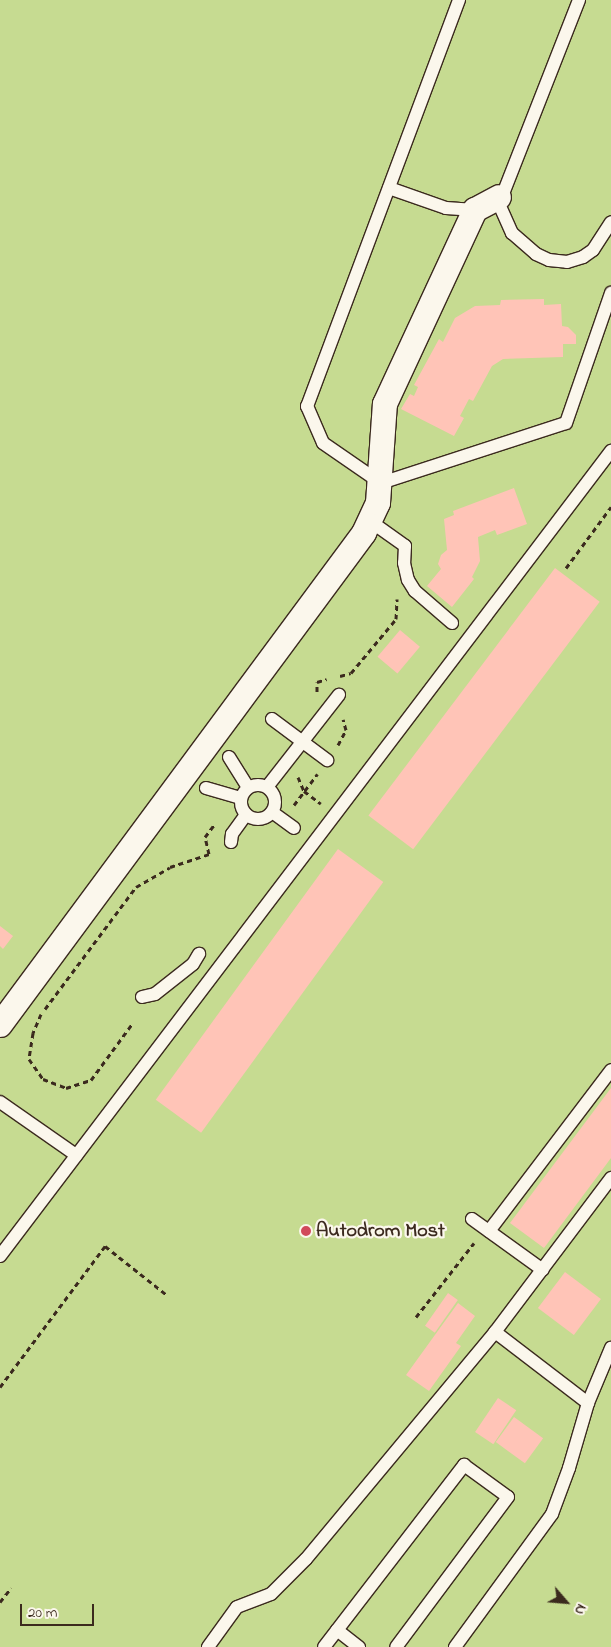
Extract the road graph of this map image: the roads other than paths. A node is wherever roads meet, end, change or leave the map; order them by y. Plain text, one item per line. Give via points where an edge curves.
1 (459, 0) edge
2 (579, 0) edge
3 (389, 188) junction
4 (499, 197) junction
5 (475, 210) junction
6 (611, 222) edge
7 (611, 293) edge
8 (611, 451) edge
9 (381, 483) junction
10 (370, 522) junction
11 (452, 623) dead end
12 (339, 695) dead end
13 (272, 719) dead end
14 (302, 741) junction
15 (229, 757) dead end
16 (327, 760) dead end
17 (248, 787) junction
18 (267, 787) junction
19 (206, 788) dead end
20 (240, 798) junction
21 (272, 812) junction
22 (246, 815) junction
23 (294, 828) dead end
24 (231, 842) dead end
25 (199, 954) dead end
26 (142, 997) dead end
27 (0, 1025) edge
28 (611, 1070) edge
29 (0, 1102) edge
30 (76, 1155) junction
31 (611, 1178) edge
32 (472, 1219) dead end
33 (487, 1230) junction
34 (0, 1256) edge
35 (543, 1270) junction
36 (495, 1332) junction
37 (611, 1348) edge
38 (588, 1403) junction
39 (337, 1630) junction
40 (208, 1647) edge
41 (324, 1647) edge
42 (359, 1647) edge
43 (396, 1647) edge
44 (455, 1647) edge

1 - 3 lane
2 - 4 lane
3 - 5 lane via 446,208
3 - 9 lane via 307,406 323,443
4 - 5 street
4 - 6 lane via 503,219 512,233 536,254 549,260 567,262 583,257 593,250
5 - 9 street via 385,404
7 - 9 lane via 566,423
8 - 30 lane
9 - 10 street via 378,503
10 - 11 lane via 406,546 404,563 408,580 415,591
10 - 27 street
12 - 14 lane
13 - 14 lane
14 - 16 lane
14 - 18 lane
15 - 17 lane
17 - 18 lane via 259,784
17 - 20 lane
18 - 21 lane via 275,799
19 - 20 lane
20 - 22 lane
21 - 22 lane via 259,819
21 - 23 lane
22 - 24 lane via 232,834
25 - 26 lane via 193,964 155,994
28 - 33 lane
29 - 30 lane
30 - 34 lane
31 - 35 lane
32 - 33 lane
33 - 35 lane
35 - 36 lane
36 - 38 lane
36 - 40 lane via 306,1559 271,1594 238,1607
37 - 38 lane
38 - 44 lane via 570,1468 552,1514
39 - 41 lane
39 - 42 lane
39 - 43 lane via 464,1465 508,1496

